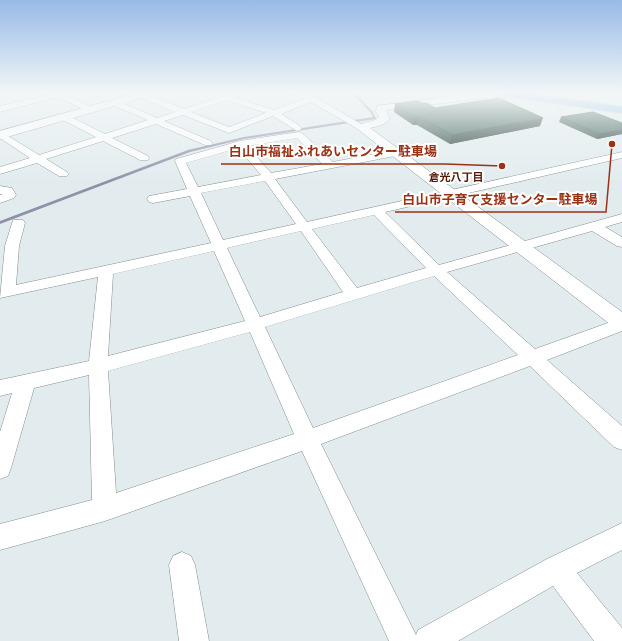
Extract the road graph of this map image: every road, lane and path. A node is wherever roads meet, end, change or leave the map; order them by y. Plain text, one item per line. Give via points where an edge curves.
1 (49, 122) edge
2 (72, 122) edge
3 (153, 122) edge
4 (158, 122) edge
5 (209, 122) edge
6 (250, 122) edge
7 (288, 122) edge
8 (353, 122) edge
9 (380, 122) edge
10 (357, 124) junction
11 (297, 128) dead end
12 (1, 135) edge
13 (104, 138) junction
14 (208, 143) dead end
15 (240, 144) junction
16 (395, 153) junction
17 (622, 155) edge
18 (144, 158) dead end
19 (38, 159) junction
20 (330, 165) junction
21 (0, 172) edge
22 (63, 174) dead end
23 (268, 177) junction
24 (0, 190) edge
25 (194, 191) junction
26 (450, 194) junction
27 (0, 199) edge
28 (154, 199) dead end
29 (376, 210) junction
30 (622, 218) edge
31 (18, 223) dead end
32 (304, 226) junction
33 (594, 226) junction
34 (622, 244) edge
35 (218, 245) junction
36 (522, 247) junction
37 (436, 270) junction
38 (106, 271) junction
39 (4, 292) edge
40 (353, 294) junction
41 (255, 324) junction
42 (622, 324) edge
43 (534, 358) junction
44 (98, 366) junction
45 (26, 381) junction
46 (0, 388) edge
47 (308, 440) junction
48 (622, 440) edge
49 (0, 468) edge
50 (105, 509) junction
51 (622, 536) edge
52 (0, 537) edge
53 (182, 565) dead end
54 (557, 569) junction
55 (194, 641) edge
56 (404, 641) edge
57 (429, 641) edge
58 (613, 641) edge

1 - 12 street
2 - 13 street
3 - 13 street
4 - 14 street
5 - 6 street via 229,130
7 - 11 street
8 - 10 street
9 - 10 street
10 - 16 street
12 - 19 street
13 - 18 street
13 - 19 street
15 - 20 street via 299,135
15 - 23 street
15 - 25 street via 180,160
16 - 20 street
16 - 26 street
17 - 26 street
19 - 21 street
19 - 22 street
20 - 23 street
23 - 25 street
23 - 32 street
24 - 27 street via 8,190 10,195
25 - 28 street
25 - 35 street
26 - 29 street
26 - 36 street
29 - 32 street
29 - 37 street
30 - 33 street
31 - 39 street
32 - 35 street
32 - 40 street
33 - 34 street
33 - 36 street
35 - 38 street
35 - 41 street
36 - 37 street
36 - 42 street
37 - 40 street
37 - 43 street
38 - 39 street
38 - 44 street
40 - 41 street
41 - 44 street
41 - 47 street
42 - 43 street
43 - 47 street
43 - 48 street
44 - 45 street
44 - 50 street
45 - 46 street
45 - 49 street
47 - 50 street
47 - 56 street
50 - 52 street
51 - 54 street
53 - 55 street
54 - 57 street
54 - 58 street

